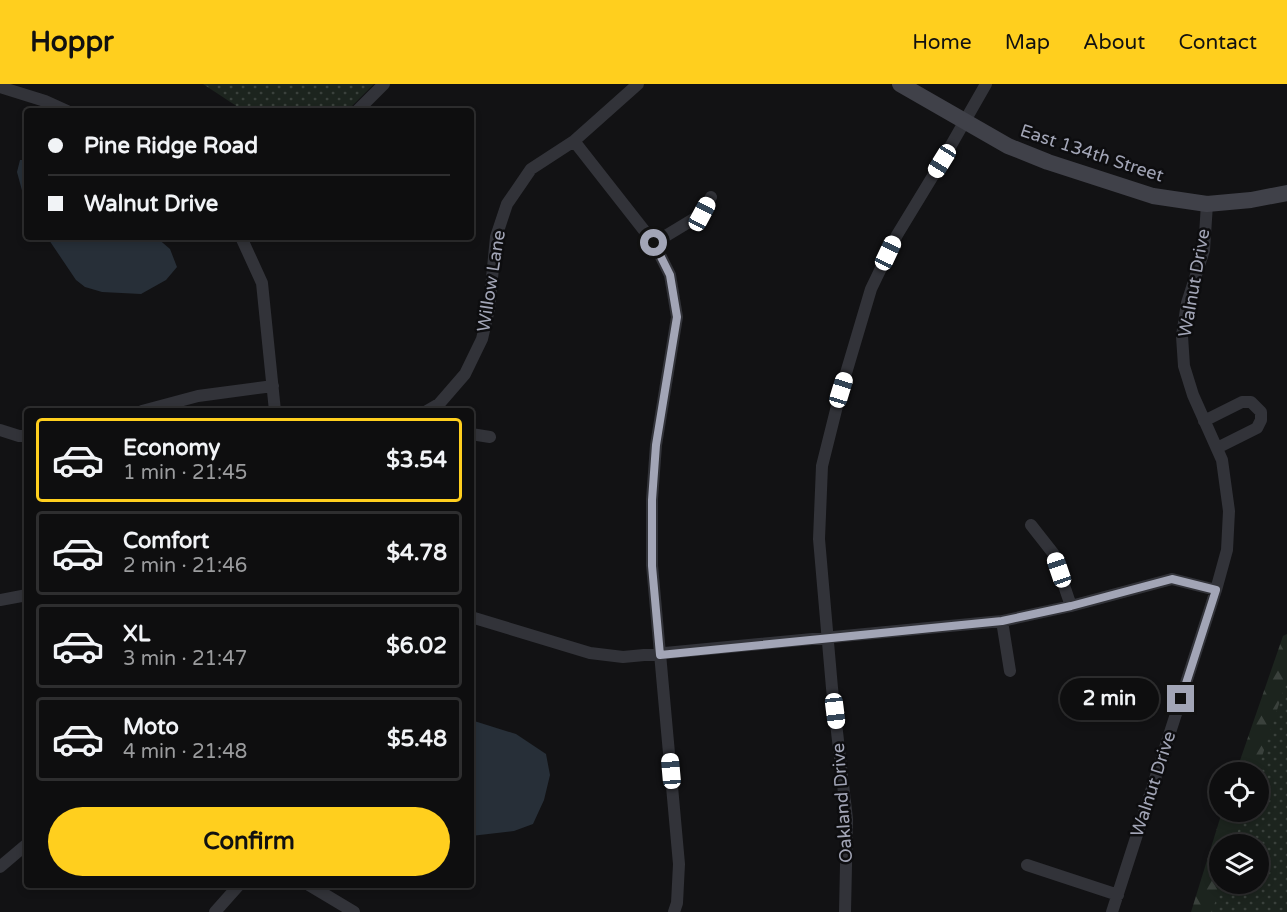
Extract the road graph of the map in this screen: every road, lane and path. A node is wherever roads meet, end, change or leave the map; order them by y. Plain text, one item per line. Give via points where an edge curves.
1 (384, 84) edge
2 (638, 84) edge
3 (900, 84) edge
4 (986, 84) edge
5 (0, 87) edge
6 (60, 108) edge
7 (360, 108) edge
8 (964, 121) junction
9 (574, 141) junction
10 (1287, 193) edge
11 (711, 197) dead end
12 (1207, 204) junction
13 (242, 240) edge
14 (654, 243) junction
15 (273, 386) junction
16 (153, 408) edge
17 (275, 408) edge
18 (443, 408) edge
19 (1204, 421) junction
20 (0, 430) edge
21 (474, 434) edge
22 (24, 436) edge
23 (490, 437) dead end
24 (1217, 448) junction
25 (1031, 525) dead end
26 (1216, 590) junction
27 (24, 596) edge
28 (0, 600) edge
29 (1071, 606) junction
30 (474, 618) edge
31 (1002, 621) junction
32 (828, 639) junction
33 (660, 655) junction
34 (1010, 671) dead end
35 (24, 847) edge
36 (1026, 865) dead end
37 (0, 867) edge
38 (236, 888) edge
39 (314, 888) edge
40 (1118, 895) junction
41 (215, 912) edge
42 (354, 912) edge
43 (674, 912) edge
44 (844, 912) edge
45 (1112, 912) edge

1 - 7 street
2 - 9 street, Willow Lane
3 - 8 street, East 134th Street
4 - 8 street, Oakland Drive
5 - 6 street
8 - 12 street, East 134th Street via 1008,146 1048,162 1153,196
8 - 32 street, Oakland Drive via 897,235 871,290 838,400 822,466 819,538
9 - 14 street
9 - 18 street, Willow Lane via 531,169 507,204 496,237 482,339
10 - 12 street, East 134th Street
11 - 14 street via 702,214
12 - 19 street, Walnut Drive via 1204,250 1187,303 1182,336 1184,366
13 - 15 street via 262,283
14 - 33 street via 670,275 677,317 656,445 652,500 652,566
15 - 16 street via 198,396
15 - 17 street
19 - 24 street, Walnut Drive
19 - 24 street via 1242,402 1251,402 1261,412 1257,429
20 - 22 street
21 - 23 street
24 - 26 street, Walnut Drive via 1229,511 1227,550
25 - 29 street via 1053,553
26 - 29 street via 1172,579
26 - 40 street, Walnut Drive
27 - 28 street
29 - 31 street
30 - 33 street via 590,653 623,657
31 - 32 street
31 - 34 street
32 - 33 street
32 - 44 street, Oakland Drive via 847,819
33 - 43 street via 680,864
35 - 37 street
36 - 40 street
38 - 41 street
39 - 42 street
40 - 45 street, Walnut Drive

